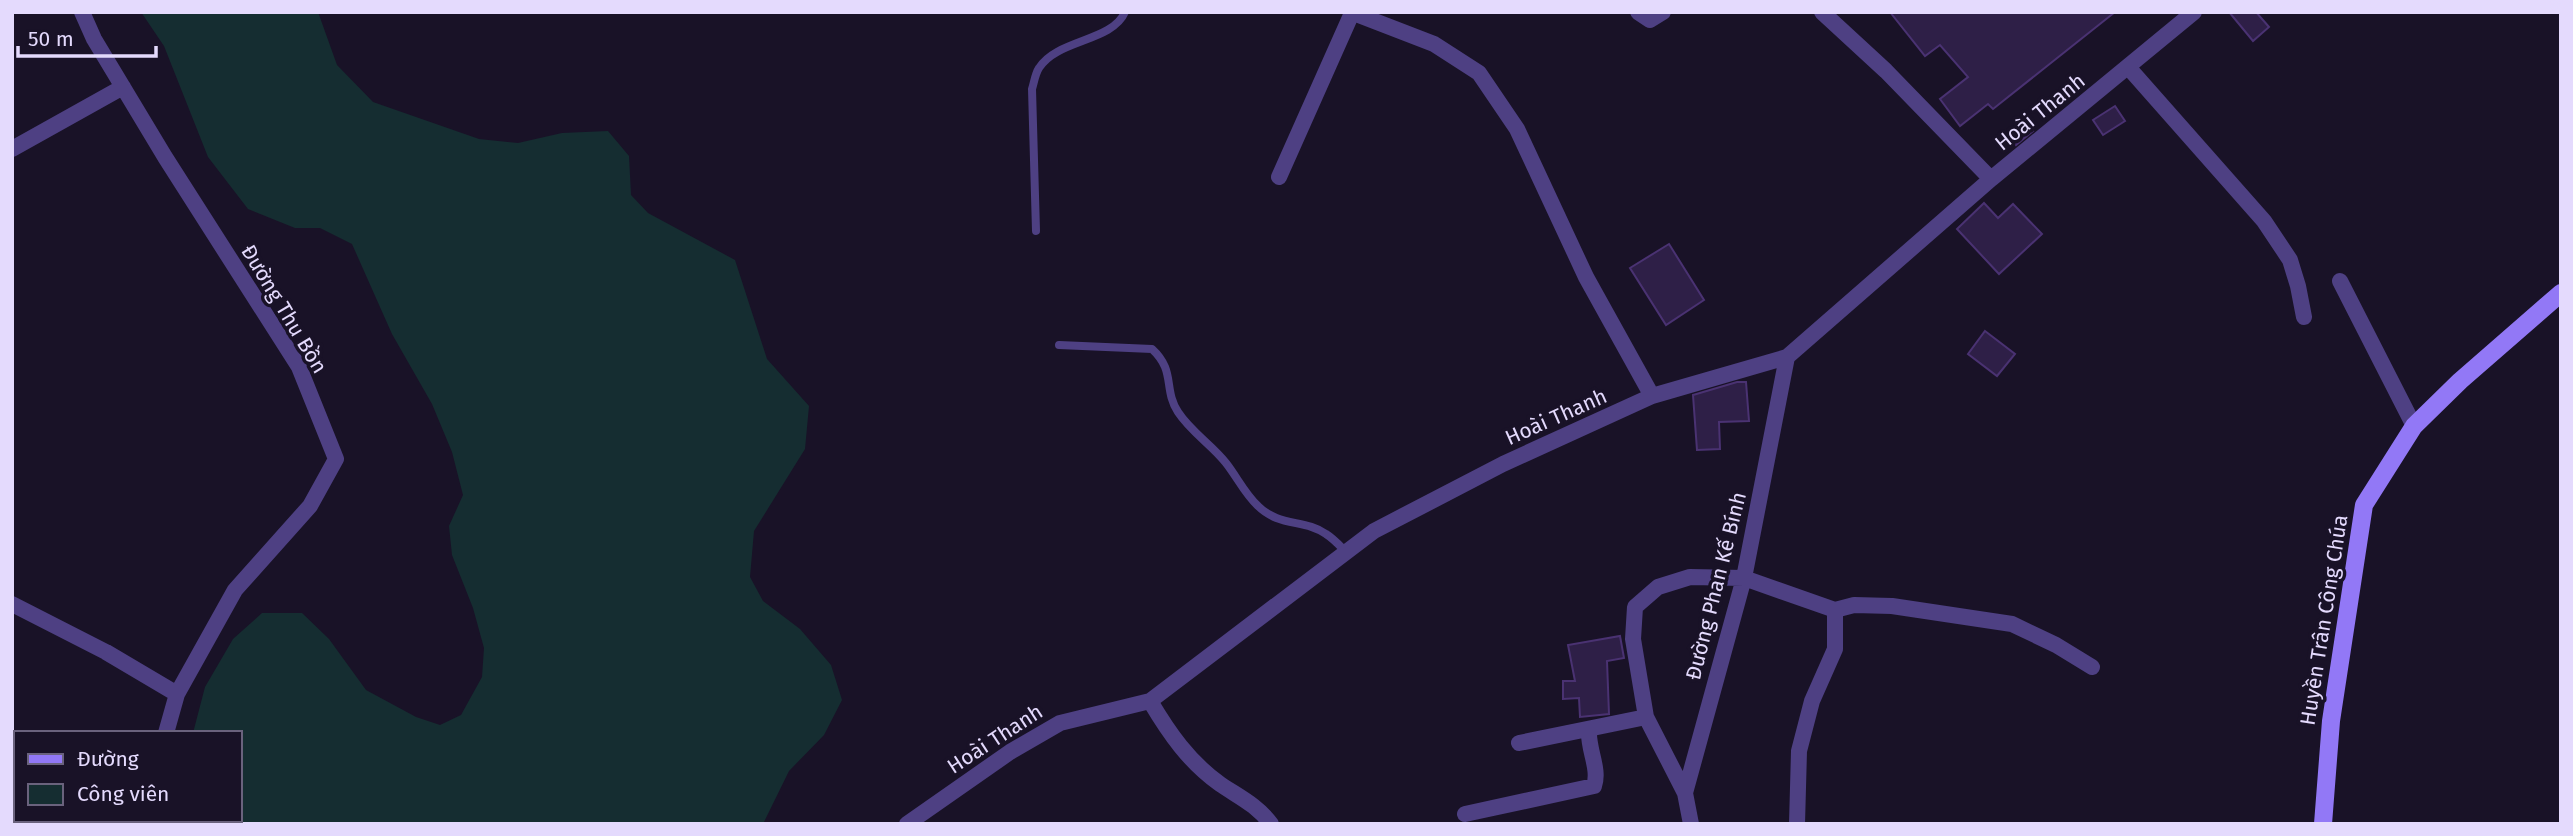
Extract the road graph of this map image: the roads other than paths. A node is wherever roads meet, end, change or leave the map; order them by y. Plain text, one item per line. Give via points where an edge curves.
1 (82, 12) edge
2 (1125, 12) edge
3 (1638, 12) edge
4 (1663, 12) edge
5 (1822, 12) edge
6 (2194, 12) edge
7 (1351, 13) edge
8 (1380, 18) edge
9 (2127, 67) junction
10 (123, 87) junction
11 (12, 149) edge
12 (1279, 177) dead end
13 (1991, 178) junction
14 (1036, 231) dead end
15 (2340, 281) dead end
16 (2561, 293) edge
17 (2304, 317) dead end
18 (1059, 345) dead end
19 (1787, 357) junction
20 (1653, 396) junction
21 (2414, 426) junction
22 (1346, 552) junction
23 (1744, 578) junction
24 (12, 604) edge
25 (1835, 610) junction
26 (2092, 667) dead end
27 (177, 694) junction
28 (1150, 701) junction
29 (1646, 717) junction
30 (167, 731) edge
31 (1590, 731) junction
32 (1520, 743) dead end
33 (1685, 793) junction
34 (1465, 814) dead end
35 (907, 824) edge
36 (1271, 824) edge
37 (1691, 824) edge
38 (1797, 824) edge
39 (2323, 824) edge

1 - 10 street, Đường Thu Bồn
2 - 14 lane via 1112,27 1053,55 1039,68 1032,89
3 - 4 street via 1650,20
5 - 13 street
6 - 9 street, Hoài Thanh
7 - 8 street
7 - 12 street
8 - 20 street via 1479,73 1517,129 1587,277
9 - 13 street, Hoài Thanh
9 - 17 street via 2264,221 2290,260
10 - 11 street
10 - 27 street, Đường Thu Bồn via 299,367 336,459 310,506 235,590
13 - 19 street, Hoài Thanh
15 - 21 street
16 - 21 street, Huyền Trân Công Chúa
18 - 22 lane via 1152,349 1166,366 1177,410 1226,462 1256,505 1284,523 1326,533
19 - 20 street, Hoài Thanh
19 - 23 street, Đường Phan Kế Bính
20 - 22 street, Hoài Thanh via 1503,464 1374,531
21 - 39 street, Huyền Trân Công Chúa via 2364,505 2331,721
22 - 28 street, Hoài Thanh
23 - 25 street
23 - 29 street via 1690,577 1658,587 1634,607 1633,639
23 - 33 street, Đường Phan Kế Bính
24 - 27 street
25 - 26 street via 1854,605 1892,606 2012,624
25 - 38 street via 1835,649 1812,701 1799,751
27 - 30 street
28 - 35 street, Hoài Thanh via 1060,723
28 - 36 street via 1186,754 1219,783 1254,804
29 - 31 street
29 - 33 street
31 - 32 street
31 - 34 street via 1588,743 1597,777 1594,786
33 - 37 street, Đường Phan Kế Bính

